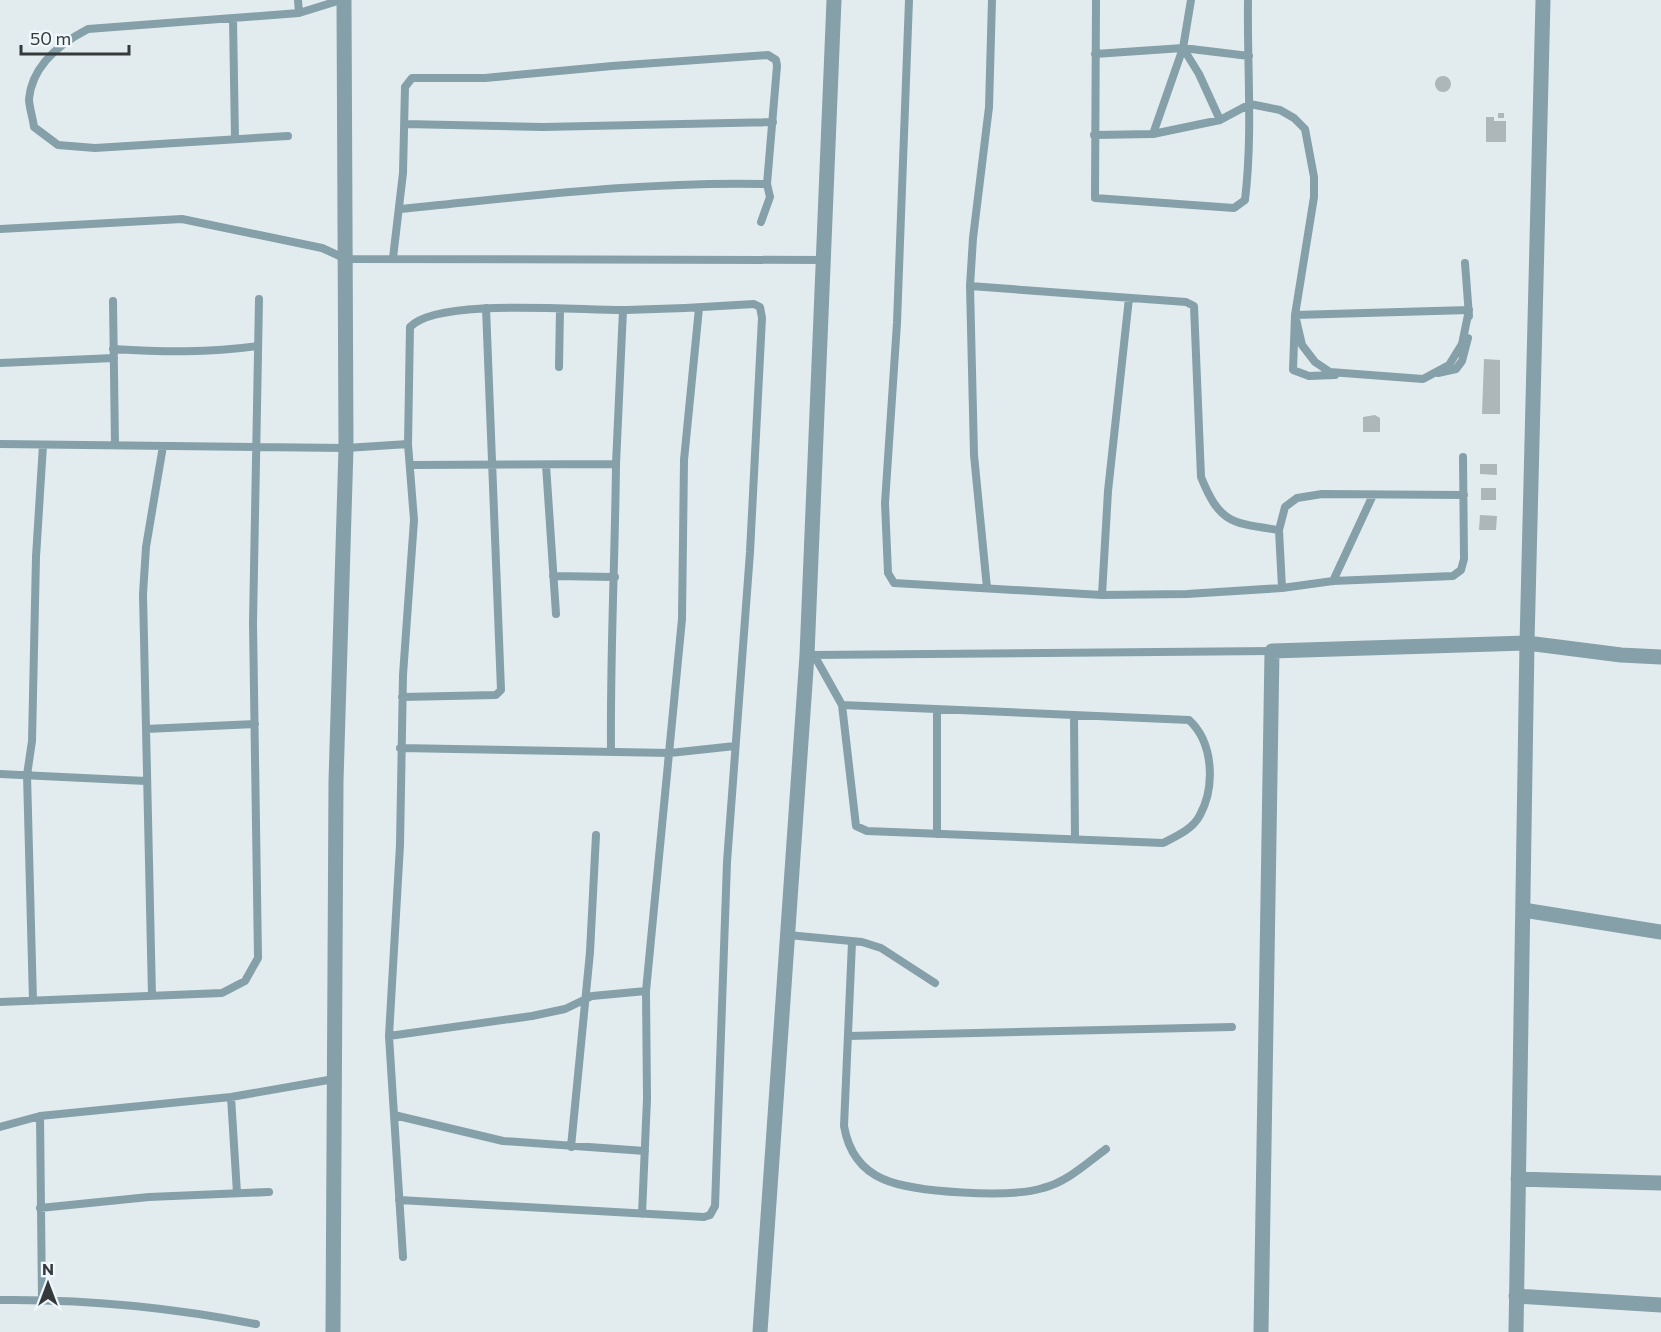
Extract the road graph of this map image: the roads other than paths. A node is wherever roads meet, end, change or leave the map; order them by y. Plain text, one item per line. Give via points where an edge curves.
1 (297, 0) edge
2 (342, 0) edge
3 (834, 0) edge
4 (909, 0) edge
5 (992, 0) edge
6 (1096, 0) edge
7 (1191, 0) edge
8 (1248, 0) edge
9 (1543, 0) edge
10 (299, 13) junction
11 (232, 19) junction
12 (1183, 48) junction
13 (1095, 54) junction
14 (1249, 56) junction
15 (1250, 104) junction
16 (1220, 120) junction
17 (773, 122) junction
18 (405, 124) junction
19 (1153, 134) junction
20 (1094, 135) junction
21 (288, 136) dead end
22 (235, 139) junction
23 (767, 184) junction
24 (400, 209) junction
25 (761, 222) dead end
26 (0, 229) edge
27 (393, 258) junction
28 (346, 259) junction
29 (823, 260) junction
30 (1465, 263) dead end
31 (970, 286) junction
32 (1129, 298) junction
33 (259, 299) dead end
34 (113, 301) dead end
35 (486, 308) junction
36 (699, 308) junction
37 (560, 309) junction
38 (623, 310) junction
39 (1469, 310) junction
40 (1295, 315) junction
41 (258, 346) junction
42 (113, 354) junction
43 (0, 363) edge
44 (559, 367) dead end
45 (0, 444) edge
46 (408, 444) junction
47 (43, 445) junction
48 (114, 445) junction
49 (163, 446) junction
50 (256, 447) junction
51 (346, 448) junction
52 (1463, 457) dead end
53 (616, 464) junction
54 (411, 465) junction
55 (493, 465) junction
56 (546, 465) junction
57 (1373, 495) junction
58 (1464, 495) junction
59 (1279, 530) junction
60 (553, 576) junction
61 (615, 577) junction
62 (1333, 581) junction
63 (987, 588) junction
64 (1282, 588) junction
65 (1102, 595) junction
66 (556, 614) dead end
67 (1527, 643) junction
68 (1272, 651) junction
69 (810, 655) junction
70 (1661, 657) edge
71 (402, 697) junction
72 (842, 705) junction
73 (937, 711) junction
74 (1074, 716) junction
75 (255, 724) junction
76 (146, 729) junction
77 (735, 746) junction
78 (400, 748) junction
79 (611, 752) junction
80 (670, 753) junction
81 (0, 774) edge
82 (27, 775) junction
83 (146, 781) junction
84 (937, 834) junction
85 (596, 835) dead end
86 (1075, 839) junction
87 (1523, 910) junction
88 (1661, 932) edge
89 (788, 935) junction
90 (852, 942) junction
91 (935, 983) dead end
92 (646, 990) junction
93 (153, 996) junction
94 (585, 1000) junction
95 (33, 1001) junction
96 (0, 1002) edge
97 (1232, 1027) dead end
98 (389, 1036) junction
99 (848, 1036) junction
100 (334, 1079) junction
101 (231, 1097) junction
102 (394, 1115) junction
103 (40, 1116) junction
104 (0, 1126) edge
105 (572, 1147) junction
106 (1106, 1149) dead end
107 (645, 1152) junction
108 (1518, 1179) junction
109 (1661, 1183) edge
110 (269, 1192) dead end
111 (237, 1193) junction
112 (399, 1200) junction
113 (40, 1208) junction
114 (642, 1214) junction
115 (403, 1257) dead end
116 (1516, 1296) junction
117 (0, 1300) edge
118 (42, 1300) junction
119 (1661, 1305) edge
120 (256, 1323) dead end
121 (333, 1332) edge
122 (760, 1332) edge
123 (1261, 1332) edge
124 (1511, 1332) edge
125 (1516, 1332) edge

1 - 10 lane
2 - 10 lane
2 - 28 street
3 - 29 street
4 - 63 lane via 898,311 885,503 888,573 894,583
5 - 31 lane via 988,117
6 - 13 lane
7 - 12 lane
8 - 14 lane
9 - 67 street
10 - 11 lane
11 - 22 lane
11 - 22 lane via 88,29 61,43 38,71 29,99 34,127 58,145 95,148
12 - 13 lane
12 - 14 lane
12 - 16 lane
12 - 19 lane
13 - 20 lane
14 - 15 lane
15 - 16 lane
15 - 20 lane via 1245,200 1234,208 1095,198
15 - 40 lane via 1280,110 1305,129 1314,197
16 - 19 lane
17 - 18 lane via 543,128
17 - 18 lane via 777,66 776,60 768,55 494,78 412,78 405,87
17 - 23 lane
18 - 24 lane
19 - 20 lane
21 - 22 lane
23 - 24 lane via 631,185
23 - 25 lane via 770,197
24 - 27 lane
26 - 28 lane via 182,219 322,248
27 - 28 lane
27 - 29 lane
28 - 51 street
29 - 69 street
30 - 39 lane
31 - 32 lane
31 - 63 lane via 974,455
32 - 59 lane via 1194,306 1202,477 1211,502 1223,516 1239,524
32 - 65 lane via 1108,492
33 - 41 lane
34 - 42 lane
35 - 37 lane
35 - 46 lane via 434,316 410,327
35 - 55 lane
36 - 38 lane
36 - 77 lane via 754,304 760,307 762,318
36 - 80 lane via 684,460 682,619
37 - 38 lane
37 - 44 lane
38 - 53 lane
39 - 40 lane
39 - 40 lane via 1462,344 1449,365 1423,379 1330,372 1315,362 1302,345
39 - 40 lane via 1467,346 1462,361 1449,373 1298,374 1293,370
41 - 42 lane
41 - 50 lane
42 - 43 lane
42 - 48 lane
45 - 47 lane
46 - 51 lane
46 - 54 lane
47 - 48 lane
47 - 82 lane via 36,547 32,741
48 - 49 lane
49 - 50 lane
49 - 76 lane via 146,546 143,594
50 - 51 lane
50 - 75 lane
51 - 100 street via 336,782
52 - 58 lane
53 - 56 lane
53 - 61 lane
54 - 55 lane
54 - 71 lane via 414,520
55 - 56 lane
55 - 71 lane via 501,690 496,695
56 - 60 lane
57 - 58 lane
57 - 59 lane via 1322,494 1297,498 1285,507
57 - 62 lane
58 - 62 lane via 1464,559 1461,570 1453,576
59 - 64 lane
60 - 61 lane
60 - 66 lane
61 - 79 lane via 610,654
62 - 64 lane
63 - 65 lane
64 - 65 lane
67 - 68 street
67 - 70 street
67 - 87 street
68 - 69 lane
68 - 123 street
69 - 72 lane
69 - 89 street
71 - 78 lane
72 - 73 lane
72 - 84 lane via 856,826 867,831
73 - 74 lane
73 - 84 lane
74 - 86 lane
74 - 86 lane via 1189,720 1198,728 1211,776 1200,817 1183,833 1163,843
75 - 76 lane
75 - 93 lane via 258,958 245,981 222,993
76 - 83 lane
77 - 80 lane
77 - 114 lane via 715,1206 704,1217
78 - 79 lane
78 - 98 lane via 400,845
79 - 80 lane
80 - 92 lane
81 - 82 lane
82 - 83 lane
82 - 95 lane
83 - 93 lane
84 - 86 lane
85 - 94 lane
87 - 88 street
87 - 108 street
89 - 90 lane
89 - 122 street
90 - 91 lane via 881,948
90 - 99 lane
92 - 94 lane via 608,993
92 - 107 lane
93 - 95 lane
94 - 98 lane via 532,1016
94 - 105 lane
95 - 96 lane
97 - 99 lane
98 - 102 lane
99 - 106 lane via 846,1139 852,1154 882,1179 936,1189 1020,1194 1046,1188 1071,1175
100 - 101 lane
100 - 121 street
101 - 103 lane
101 - 111 lane
102 - 105 lane via 477,1136
102 - 112 lane
103 - 104 lane
103 - 113 lane
105 - 107 lane
107 - 114 lane
108 - 109 street
108 - 116 street
110 - 111 lane
111 - 113 lane via 96,1200
112 - 114 lane
112 - 115 lane
113 - 118 lane
116 - 119 street
116 - 125 street
117 - 118 lane
118 - 120 lane via 183,1309
124 - 125 street

